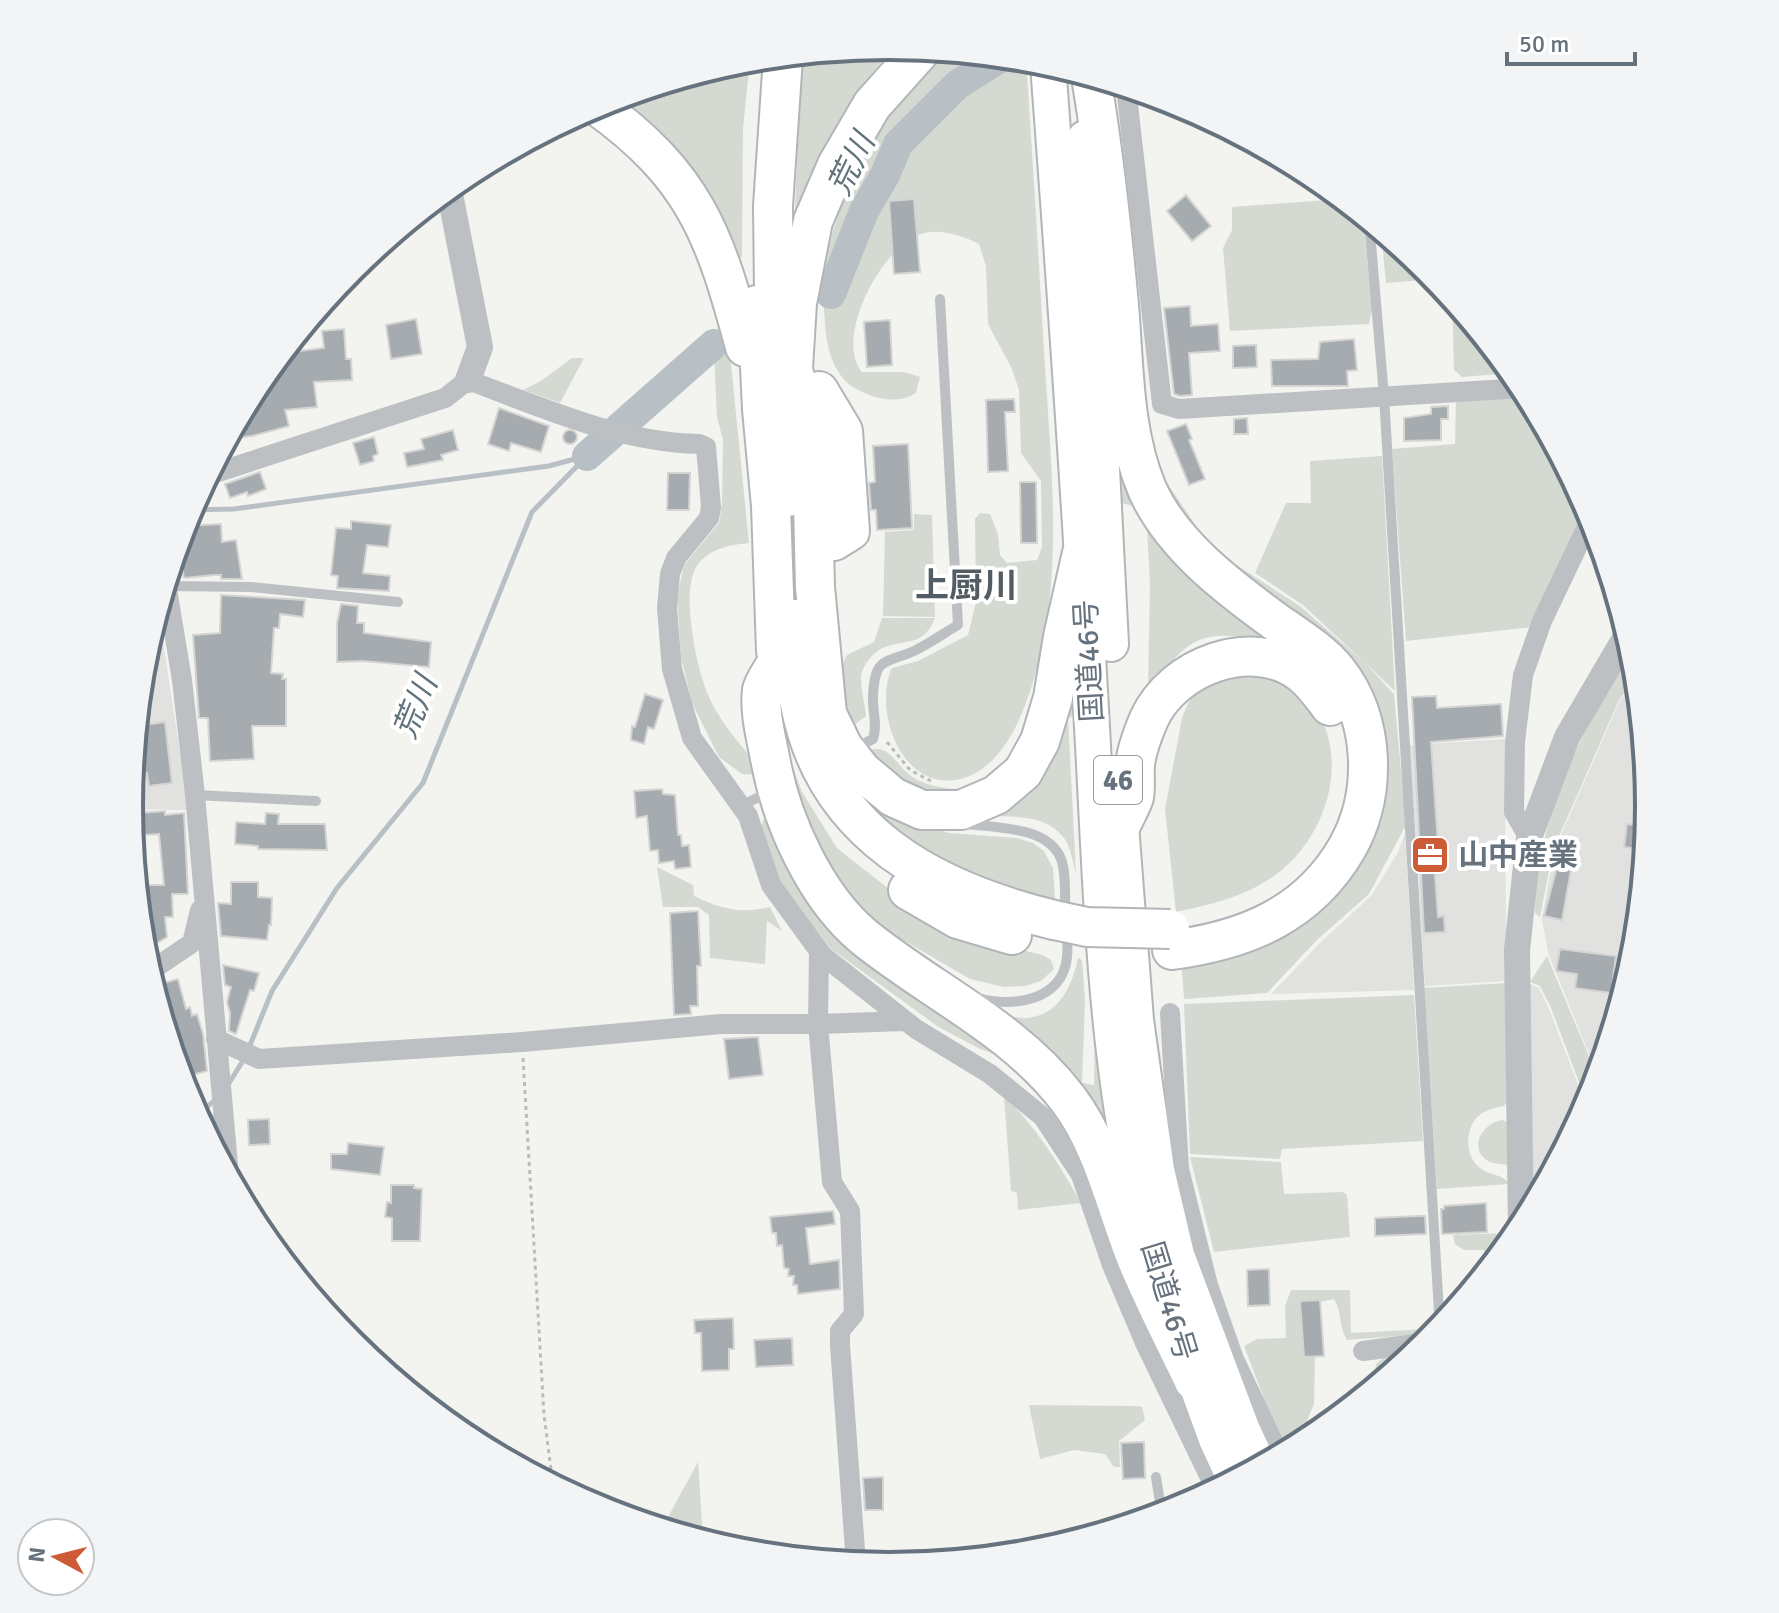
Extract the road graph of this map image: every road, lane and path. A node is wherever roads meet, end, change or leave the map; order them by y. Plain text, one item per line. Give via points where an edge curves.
1 (911, 61) edge
2 (782, 68) edge
3 (763, 71) edge
4 (1049, 77) edge
5 (1082, 85) edge
6 (1092, 88) edge
7 (1127, 99) edge
8 (610, 115) edge
9 (452, 202) edge
10 (1370, 235) edge
11 (940, 299) dead end
12 (806, 379) junction
13 (468, 380) junction
14 (1508, 389) edge
15 (1384, 396) junction
16 (762, 409) junction
17 (223, 470) edge
18 (1584, 534) edge
19 (1082, 553) junction
20 (809, 583) junction
21 (177, 585) edge
22 (398, 602) dead end
23 (170, 608) edge
24 (1619, 648) edge
25 (798, 665) junction
26 (877, 730) junction
27 (865, 743) dead end
28 (767, 793) dead end
29 (195, 795) junction
30 (928, 796) junction
31 (316, 801) dead end
32 (741, 806) junction
33 (1121, 825) junction
34 (1529, 838) junction
35 (204, 890) junction
36 (1171, 939) junction
37 (819, 951) junction
38 (160, 965) edge
39 (929, 984) junction
40 (1170, 1013) dead end
41 (905, 1021) junction
42 (818, 1024) junction
43 (216, 1039) junction
44 (522, 1042) junction
45 (227, 1150) edge
46 (1521, 1204) edge
47 (1439, 1311) edge
48 (1405, 1345) edge
49 (1363, 1351) dead end
50 (1194, 1381) junction
51 (1275, 1445) edge
52 (1255, 1457) edge
53 (1231, 1470) edge
54 (551, 1472) edge
55 (1156, 1477) dead end
56 (1211, 1480) edge
57 (1160, 1502) edge
58 (855, 1552) edge

1 - 12 highway via 872,105 813,221 797,303
2 - 12 highway via 773,206 774,291 780,334
3 - 16 highway via 756,192
4 - 19 highway, 国道46号 / 46
5 - 33 highway, 国道46号 / 46
6 - 36 highway via 1133,446 1148,490 1200,561 1337,671 1364,726 1368,762 1366,802 1353,837 1311,894 1285,915 1246,933 1207,945
7 - 15 street via 1162,404 1179,409
8 - 16 highway via 661,161 705,223 727,278
9 - 13 street via 480,347
10 - 15 lane
11 - 26 lane via 958,625 914,651 886,659 876,674
12 - 20 highway via 811,423
12 - 20 highway via 829,448 834,541
12 - 25 highway via 783,412
13 - 17 street via 445,398
13 - 32 street via 594,427 706,447 709,518 676,558 670,574 672,669 692,738
14 - 15 street
15 - 47 lane
16 - 25 highway via 775,615
18 - 34 street via 1523,675 1514,812
19 - 30 highway via 1053,698 1040,741 1023,772 996,795 961,810
19 - 50 highway, 国道46号 / 46 via 1111,1026 1132,1172
20 - 25 highway
21 - 22 lane
23 - 29 street
24 - 34 street via 1567,737
25 - 30 highway via 862,771 893,797
25 - 36 highway via 777,686 805,773 845,839 915,896 958,919 1055,932 1117,951
25 - 39 highway via 762,689 773,773 786,817 802,854 837,907 861,934
26 - 27 lane
26 - 30 path
28 - 32 lane
29 - 31 lane
29 - 35 street
30 - 39 lane via 954,822 1021,830 1046,839 1063,862 1067,959 1059,981 1038,999 996,1003
32 - 37 street via 771,885
33 - 36 highway via 1134,796 1135,763 1151,715 1190,674 1212,662 1255,657 1300,672 1331,706 1345,754 1344,778 1334,825 1319,852 1298,879 1271,897
33 - 52 highway, 国道46号 / 46 via 1136,1020 1157,1170 1177,1255
34 - 46 street via 1517,950
35 - 38 street via 192,943
35 - 43 street
37 - 41 street
37 - 42 street
39 - 50 highway via 1009,1038 1068,1099 1111,1181 1137,1260
40 - 51 street via 1179,1169 1208,1285 1234,1359
41 - 42 street
41 - 56 street via 990,1074 1043,1117 1081,1175 1146,1345
42 - 44 street via 721,1024
42 - 58 street via 832,1182 850,1211 854,1314 840,1331 840,1345
43 - 44 street via 259,1059
43 - 45 street
44 - 54 path
48 - 49 street
50 - 53 highway, 国道46号 / 46
55 - 57 lane

